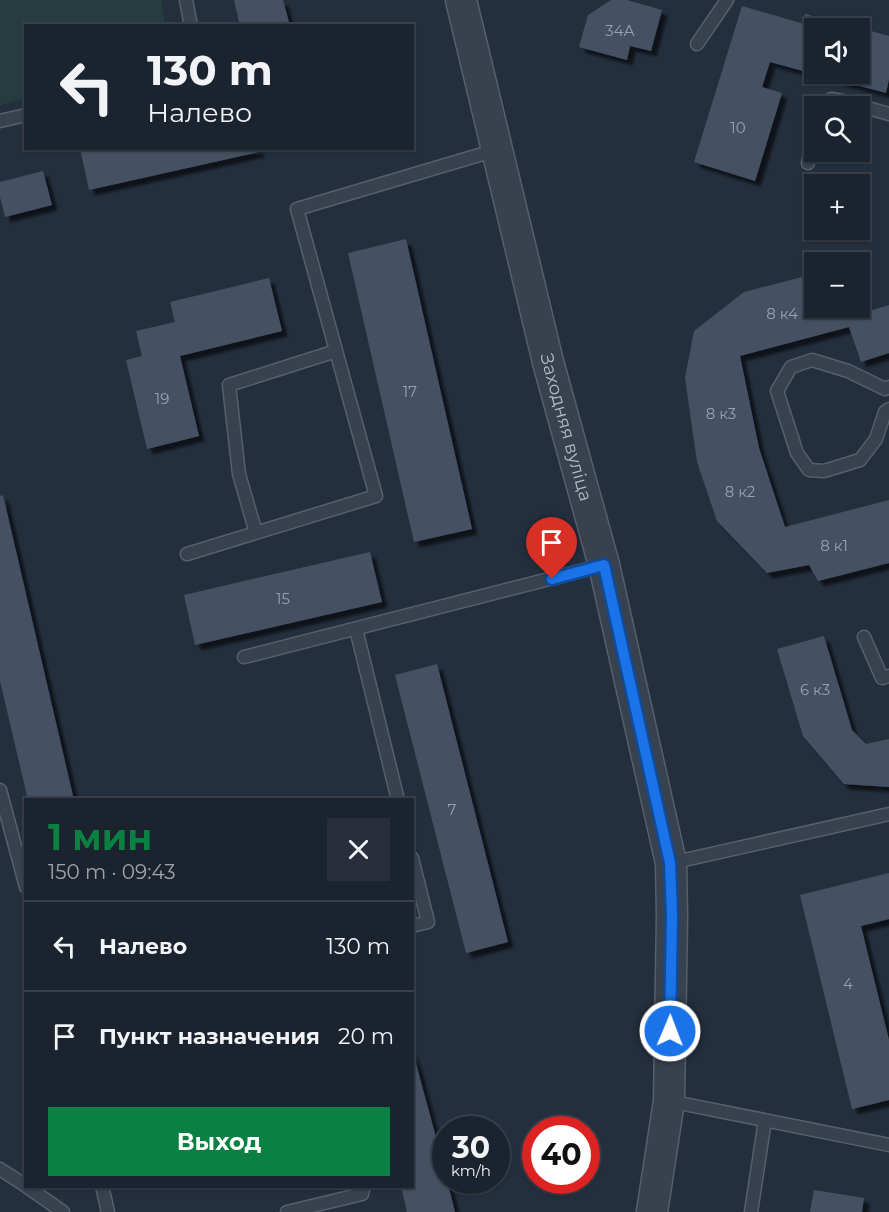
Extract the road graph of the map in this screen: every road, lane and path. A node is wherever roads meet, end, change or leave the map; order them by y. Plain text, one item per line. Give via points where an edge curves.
1 (186, 0) edge
2 (461, 0) edge
3 (727, 0) edge
4 (191, 24) edge
5 (698, 44) dead end
6 (870, 109) edge
7 (889, 114) edge
8 (24, 115) edge
9 (0, 121) edge
10 (497, 150) junction
11 (336, 351) junction
12 (889, 387) edge
13 (889, 409) edge
14 (255, 533) junction
15 (187, 554) dead end
16 (604, 565) junction
17 (356, 629) junction
18 (864, 637) dead end
19 (244, 657) dead end
20 (889, 676) edge
21 (0, 790) edge
22 (398, 798) edge
23 (889, 814) edge
24 (670, 863) junction
25 (414, 866) edge
26 (24, 880) edge
27 (414, 926) edge
28 (669, 1101) junction
29 (765, 1120) junction
30 (889, 1145) edge
31 (0, 1169) edge
32 (24, 1185) edge
33 (29, 1188) edge
34 (102, 1188) edge
35 (364, 1188) edge
36 (63, 1212) edge
37 (108, 1212) edge
38 (287, 1212) edge
39 (652, 1212) edge
40 (751, 1212) edge

1 - 4 lane
2 - 10 street, Заходняя вуліца
3 - 5 lane
6 - 7 lane
8 - 9 lane
10 - 11 lane via 297,210
10 - 16 street, Заходняя вуліца via 548,362
11 - 14 lane via 229,385 239,474
11 - 14 lane via 376,496
12 - 13 lane via 885,389 848,371 812,360 791,367 777,391 797,453 809,470 824,471 860,460 876,439
14 - 15 lane
16 - 17 lane
16 - 24 street, Заходняя вуліца
17 - 19 lane
17 - 22 lane
18 - 20 lane via 882,678
21 - 26 lane
23 - 24 lane
24 - 28 street, Заходняя вуліца
25 - 27 lane via 428,922
28 - 29 lane
28 - 39 street, Заходняя вуліца
29 - 30 lane
29 - 40 lane
31 - 32 lane
33 - 36 lane
34 - 37 lane
35 - 38 lane via 362,1194

